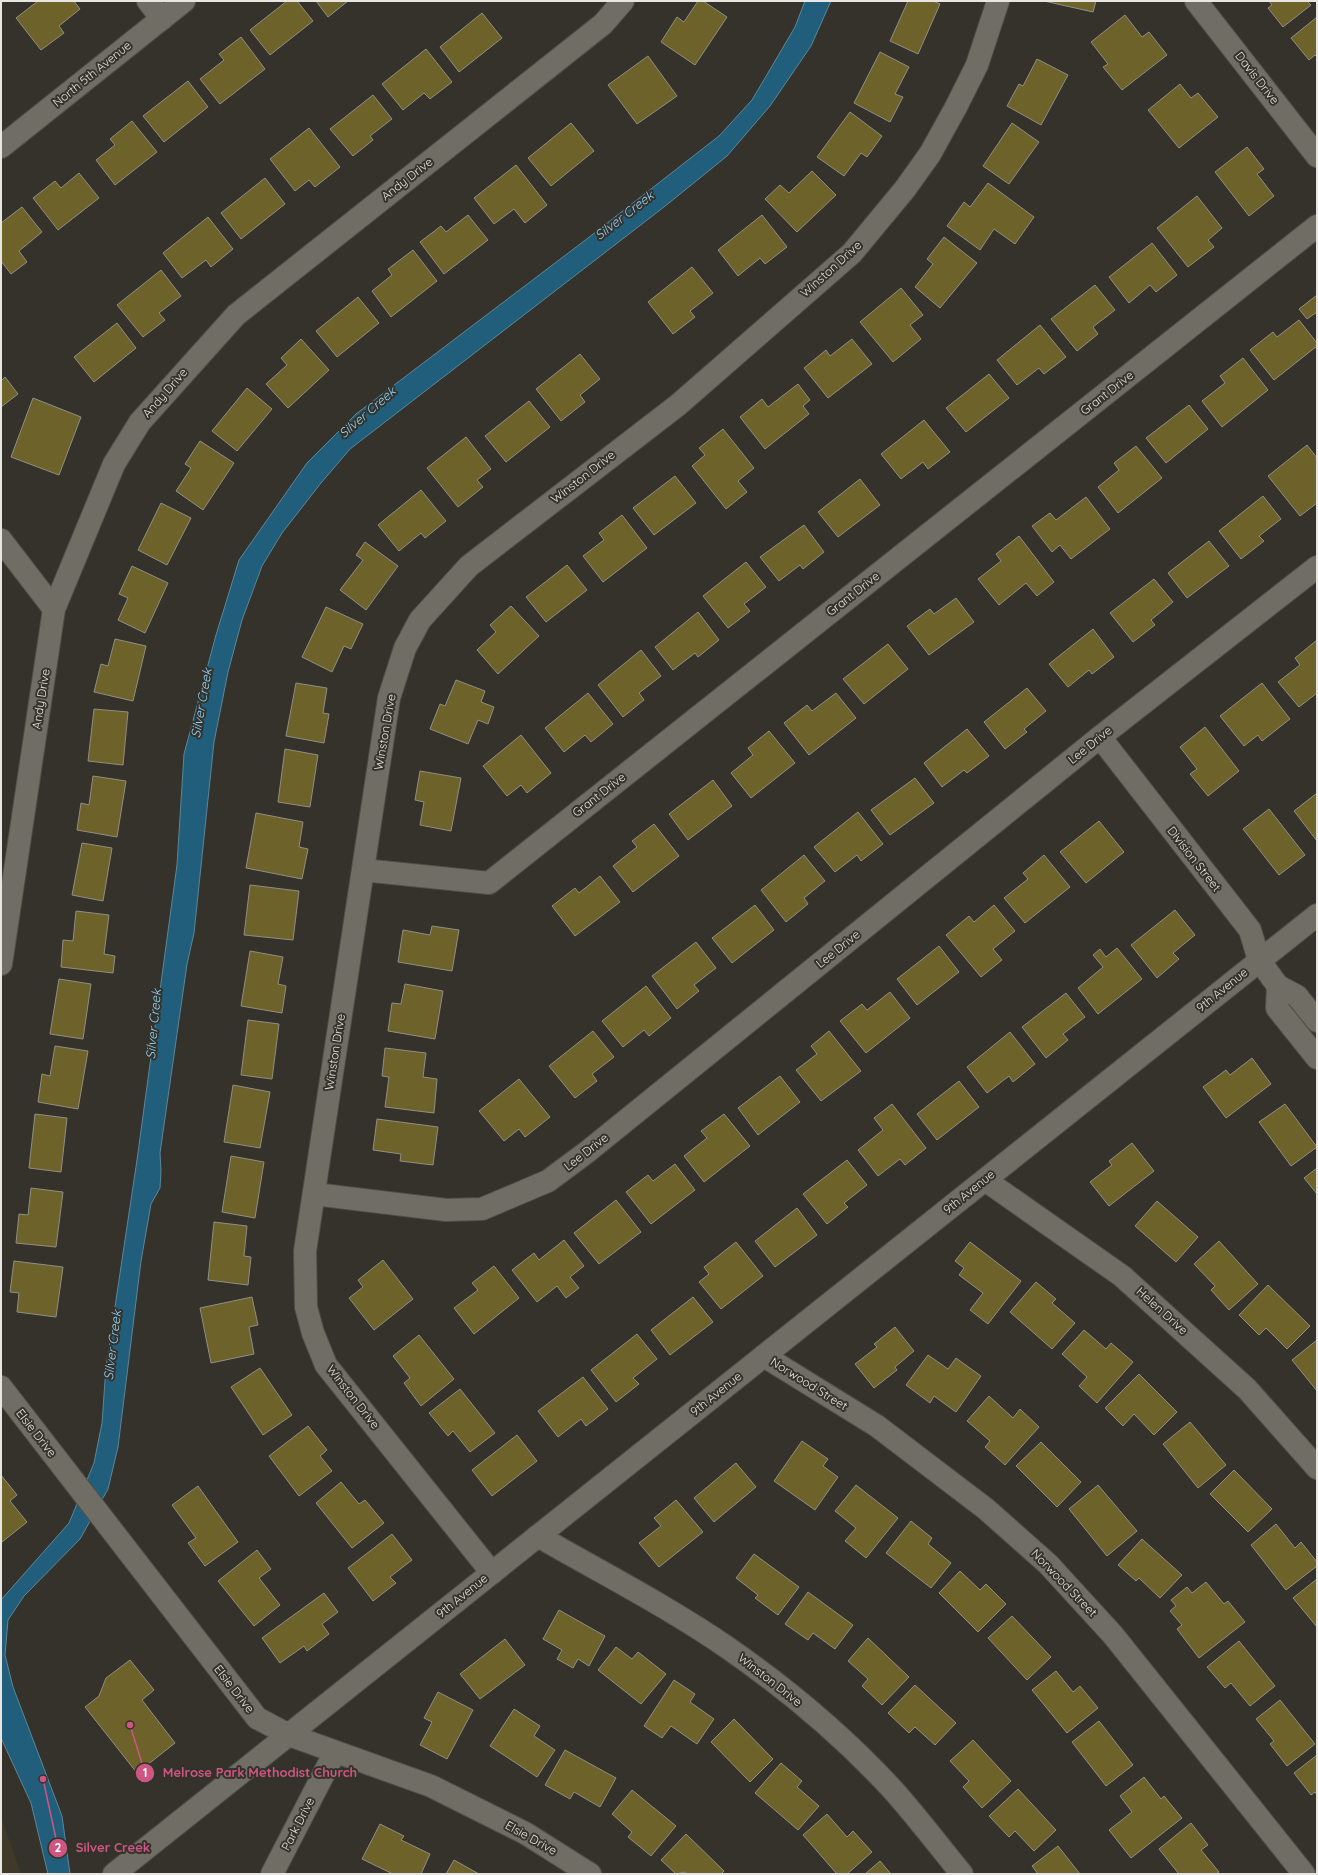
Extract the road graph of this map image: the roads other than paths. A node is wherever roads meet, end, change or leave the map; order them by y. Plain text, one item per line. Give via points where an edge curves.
1 (148, 1) edge
2 (184, 1) edge
3 (623, 1) edge
4 (998, 1) edge
5 (1196, 1) edge
6 (162, 19) junction
7 (1, 147) edge
8 (1317, 156) edge
9 (1317, 226) edge
10 (1, 540) edge
11 (1317, 567) edge
12 (54, 609) junction
13 (1100, 738) junction
14 (363, 870) junction
15 (1317, 915) edge
16 (1, 958) edge
17 (1259, 960) junction
18 (1278, 986) junction
19 (1317, 1021) edge
20 (1317, 1058) edge
21 (985, 1180) junction
22 (314, 1194) junction
23 (764, 1356) junction
24 (1, 1387) edge
25 (1317, 1468) edge
26 (538, 1536) junction
27 (492, 1573) junction
28 (289, 1735) junction
29 (335, 1752) junction
30 (114, 1874) edge
31 (272, 1874) edge
32 (590, 1874) edge
33 (962, 1874) edge
34 (1304, 1874) edge

1 - 6 street
2 - 6 street, North 5th Avenue
3 - 12 street, Andy Drive via 604,24 236,315 140,422 114,464
4 - 14 street, Winston Drive via 977,65 930,154 905,189 852,253 678,404 469,566 420,620 405,648 389,698
5 - 8 street, Davis Drive
6 - 7 street, North 5th Avenue
9 - 14 street, Grant Drive via 489,883
10 - 12 street
11 - 13 street, Lee Drive
12 - 16 street, Andy Drive
13 - 17 street, Division Street via 1250,930
13 - 22 street, Lee Drive via 548,1181 482,1209 446,1210
14 - 22 street, Winston Drive
15 - 17 street, 9th Avenue
17 - 18 street, Division Street
17 - 21 street, 9th Avenue
18 - 19 street, Division Street via 1297,996
18 - 20 street via 1277,1008
21 - 23 street, 9th Avenue
21 - 25 street, Helen Drive via 1122,1276 1247,1390
22 - 27 street, Winston Drive via 305,1251 306,1307 313,1333 326,1364
23 - 26 street, 9th Avenue
23 - 34 street, Norwood Street via 877,1426 986,1508 1048,1564 1113,1635
24 - 28 street, Elsie Drive via 257,1718
26 - 27 street, 9th Avenue
26 - 33 street, Winston Drive via 664,1606 784,1689 840,1737 893,1790
27 - 28 street, 9th Avenue
28 - 29 street, Elsie Drive
28 - 30 street, 9th Avenue
29 - 31 street, Park Drive
29 - 32 street, Elsie Drive via 431,1786 525,1833

